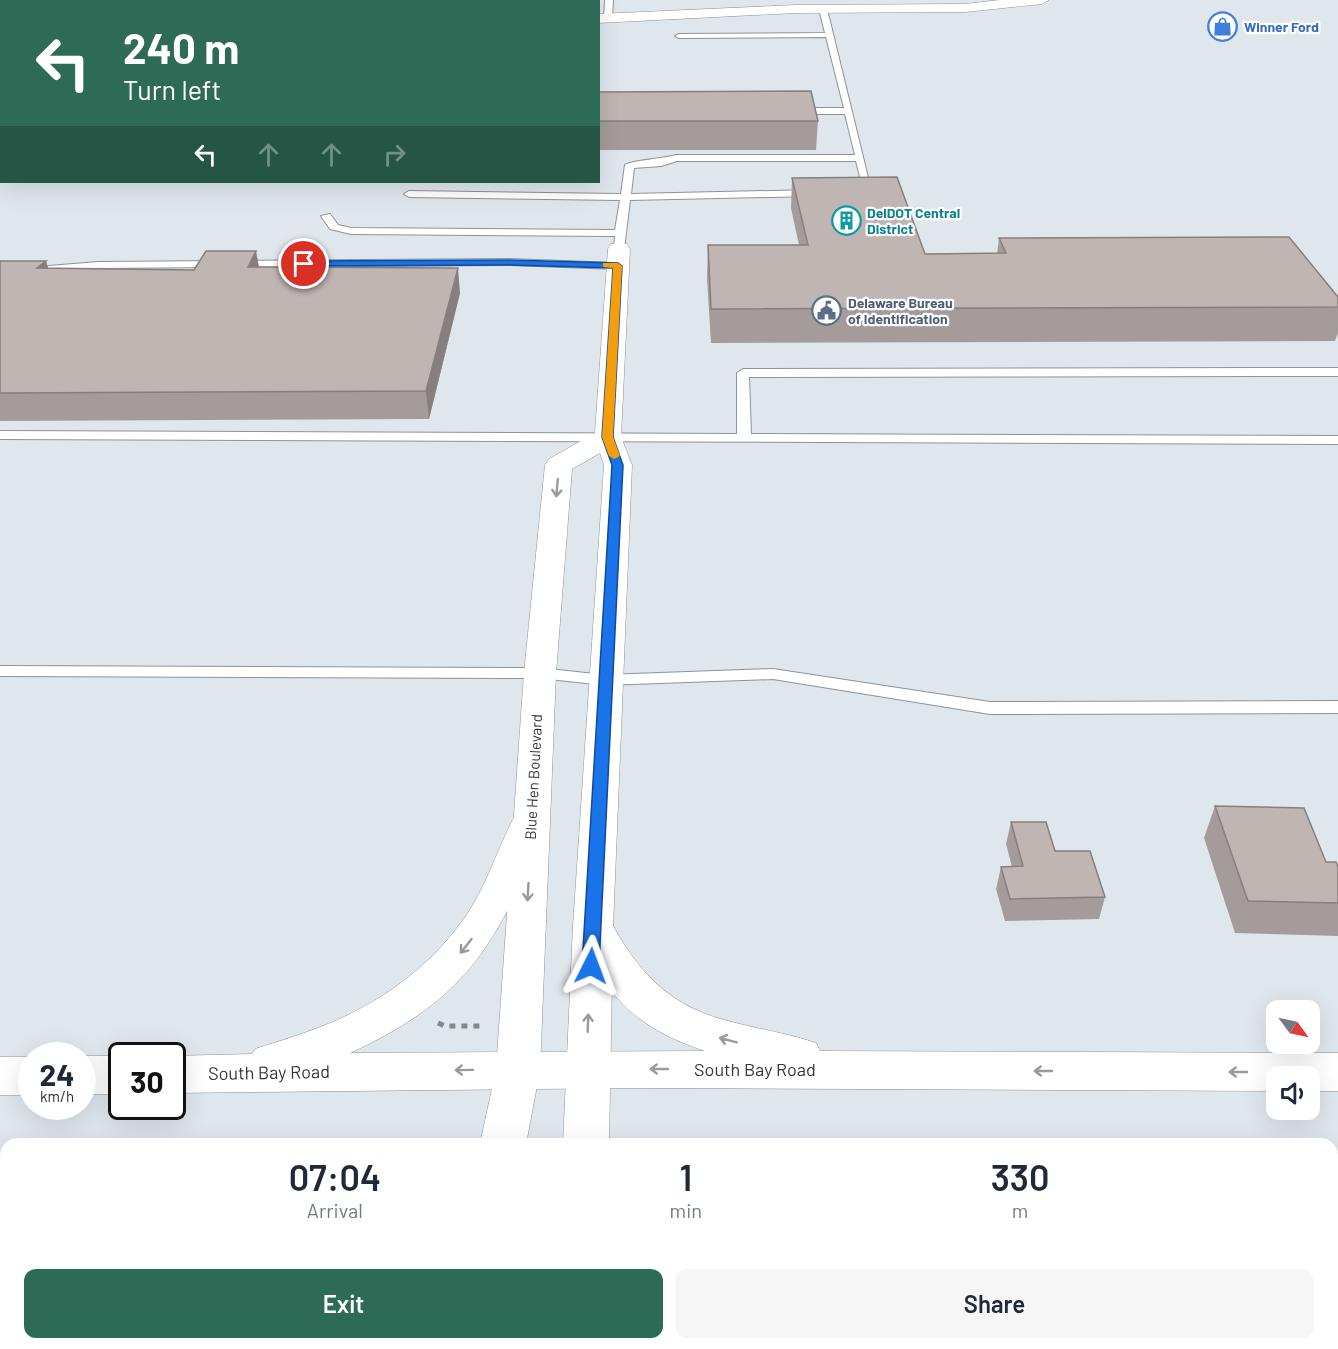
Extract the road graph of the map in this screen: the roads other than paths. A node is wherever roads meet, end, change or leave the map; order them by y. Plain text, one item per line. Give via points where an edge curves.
1 (609, 0) edge
2 (1042, 0) edge
3 (823, 9) junction
4 (603, 19) edge
5 (829, 35) junction
6 (679, 36) dead end
7 (777, 111) edge
8 (848, 111) junction
9 (860, 158) junction
10 (857, 192) edge
11 (821, 193) edge
12 (409, 194) dead end
13 (626, 197) junction
14 (326, 216) dead end
15 (619, 249) junction
16 (0, 273) edge
17 (1338, 372) edge
18 (0, 435) edge
19 (608, 437) junction
20 (744, 438) junction
21 (1338, 440) edge
22 (0, 671) edge
23 (540, 673) junction
24 (604, 680) junction
25 (1338, 707) edge
26 (531, 819) junction
27 (593, 926) junction
28 (587, 1069) junction
29 (518, 1070) junction
30 (867, 1070) junction
31 (1338, 1072) edge
32 (224, 1073) junction
33 (186, 1074) edge
34 (0, 1076) edge
35 (18, 1076) edge
36 (504, 1138) edge
37 (586, 1138) edge

1 - 4 lane
2 - 3 main road via 964,8
3 - 4 main road
3 - 5 lane
5 - 6 lane
5 - 8 lane
7 - 8 lane
8 - 9 lane
9 - 10 lane via 869,192
9 - 13 lane via 676,158 630,165
11 - 13 lane
12 - 13 lane
13 - 15 lane
14 - 15 lane via 334,227 351,231
15 - 16 lane via 509,262 98,265
15 - 19 main road
17 - 20 lane via 743,373
18 - 19 lane
19 - 20 lane
19 -> 23 main road, Blue Hen Boulevard via 559,465
19 - 24 main road via 618,465
20 - 21 lane
22 - 23 lane
23 - 24 lane
23 - 26 main road, Blue Hen Boulevard
24 - 25 lane via 773,674 990,708
24 - 27 main road
26 -> 29 main road, Blue Hen Boulevard
26 -> 32 main road via 486,917 446,971 388,1014 351,1034 304,1053
28 -> 27 main road
30 -> 27 main road via 729,1040 672,1020 625,983 607,958
28 - 29 main road, South Bay Road
30 -> 28 main road, South Bay Road
28 - 37 main road
29 -> 32 main road, South Bay Road
29 - 36 main road, Blue Hen Boulevard
31 -> 30 main road, South Bay Road
32 - 33 main road, South Bay Road
34 - 35 main road

